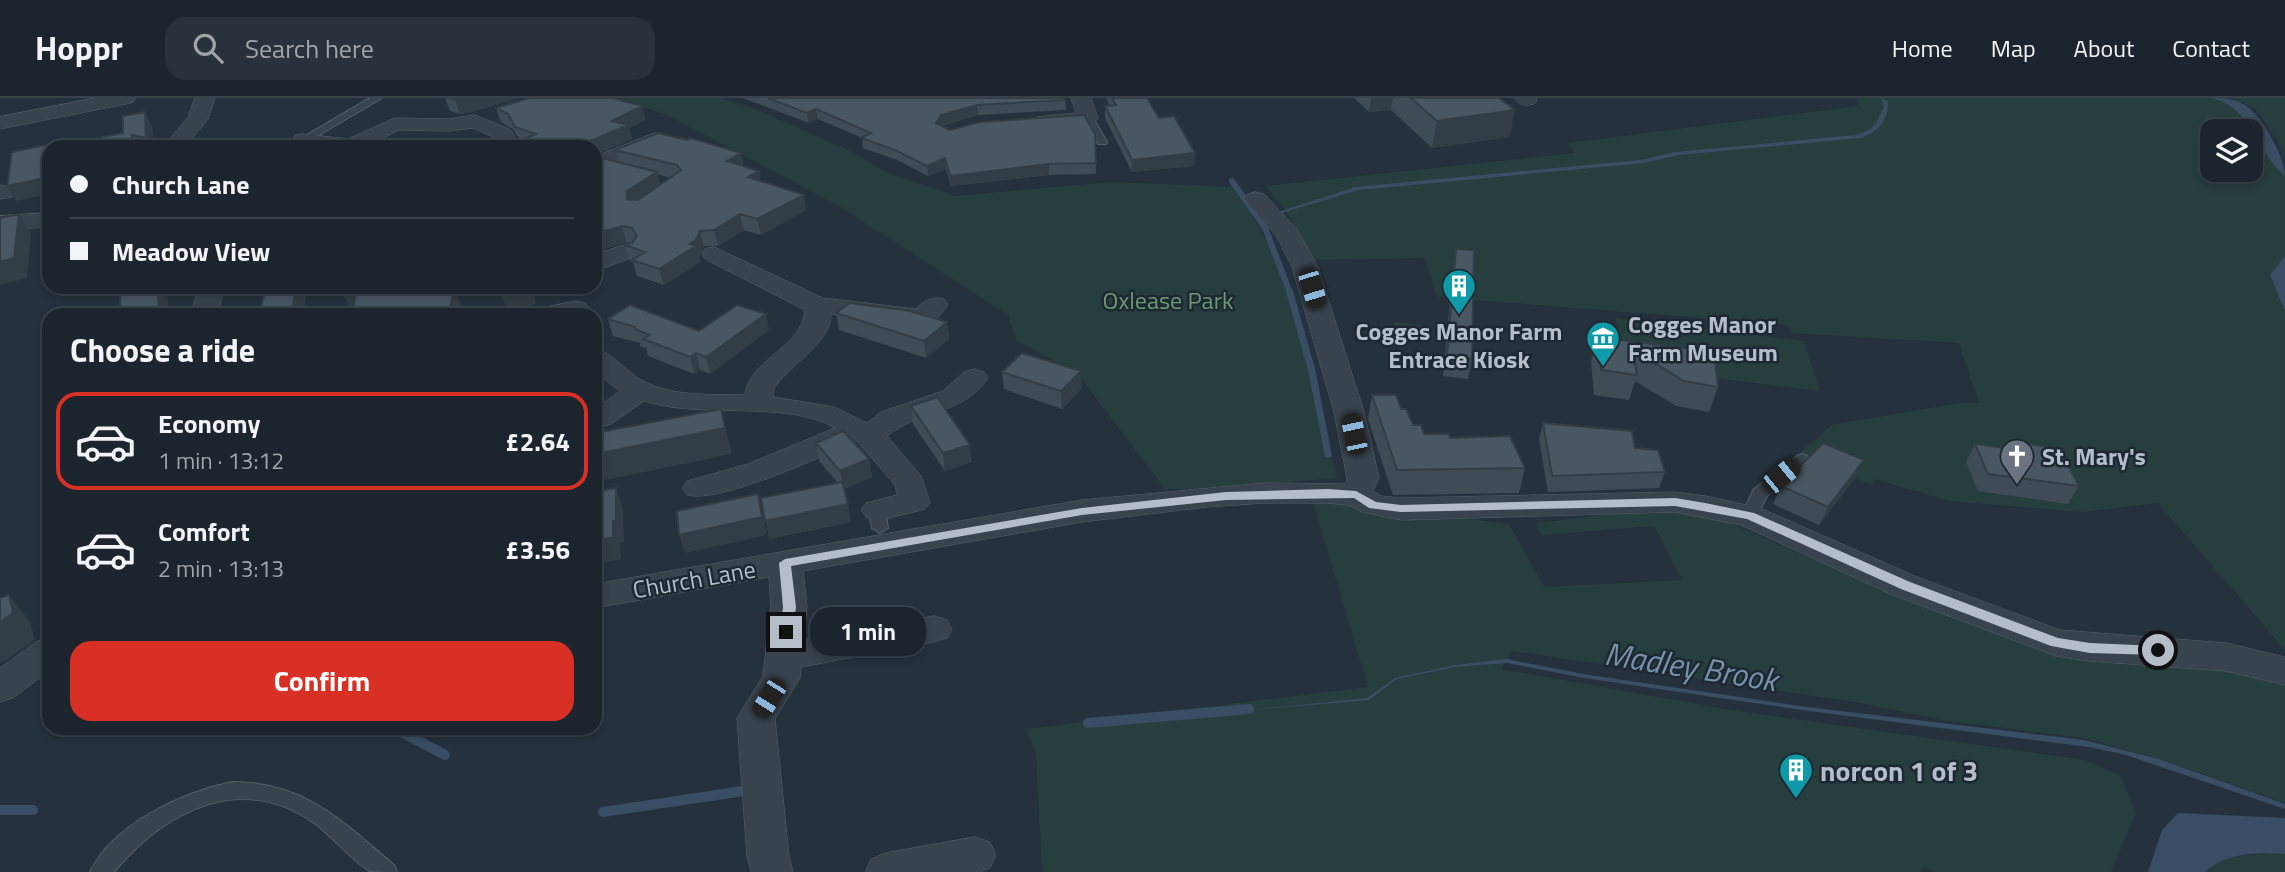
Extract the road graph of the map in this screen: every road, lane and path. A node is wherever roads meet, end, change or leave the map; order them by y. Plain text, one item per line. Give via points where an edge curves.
1 (126, 98) edge
2 (205, 98) edge
3 (377, 98) edge
4 (1084, 108) edge
5 (510, 110) edge
6 (475, 121) junction
7 (0, 123) edge
8 (1020, 123) edge
9 (660, 136) edge
10 (180, 140) edge
11 (303, 140) edge
12 (364, 140) edge
13 (506, 140) edge
14 (1102, 142) dead end
15 (602, 161) edge
16 (602, 166) edge
17 (624, 171) edge
18 (1256, 199) dead end
19 (42, 220) edge
20 (0, 223) edge
21 (627, 251) edge
22 (714, 254) dead end
23 (602, 261) edge
24 (936, 305) dead end
25 (818, 306) junction
26 (602, 362) edge
27 (974, 378) dead end
28 (639, 391) junction
29 (759, 405) junction
30 (602, 417) edge
31 (863, 433) junction
32 (1802, 459) dead end
33 (698, 488) dead end
34 (1356, 495) junction
35 (1749, 516) junction
36 (878, 519) dead end
37 (785, 563) junction
38 (602, 595) edge
39 (934, 629) dead end
40 (42, 657) edge
41 (783, 657) junction
42 (2285, 671) edge
43 (42, 685) edge
44 (0, 690) edge
45 (975, 855) dead end
46 (101, 872) edge
47 (386, 872) edge
48 (772, 872) edge
49 (886, 872) edge

1 - 7 street
2 - 10 street via 198,119
3 - 11 lane
4 - 8 street
4 - 14 lane
5 - 6 street
6 - 12 street via 395,124
6 - 13 street via 504,134
9 - 15 street
16 - 17 lane
18 - 34 street via 1288,234 1305,267 1349,412 1363,478
19 - 20 street
21 - 23 street
22 - 25 street
24 - 25 street via 922,318
25 - 29 street via 813,331 764,381
26 - 28 street
27 - 31 street via 953,397 891,418
28 - 29 street via 692,403
28 - 30 street
29 - 31 street via 823,413
31 - 33 street
31 - 36 street via 910,483 914,502
32 - 35 lane via 1760,493
34 - 35 street, Church Lane via 1373,505 1401,509 1675,502
34 - 37 street, Church Lane via 1265,493 1082,511
35 - 42 street, Church Lane via 1905,586 2056,643 2226,657
37 - 38 street, Church Lane
37 - 41 street via 789,607
39 - 41 street
40 - 44 street
41 - 48 street via 781,678 756,718
43 - 44 street
45 - 49 street
46 - 47 lane via 154,821 220,793 253,790 283,796 310,810 345,832

